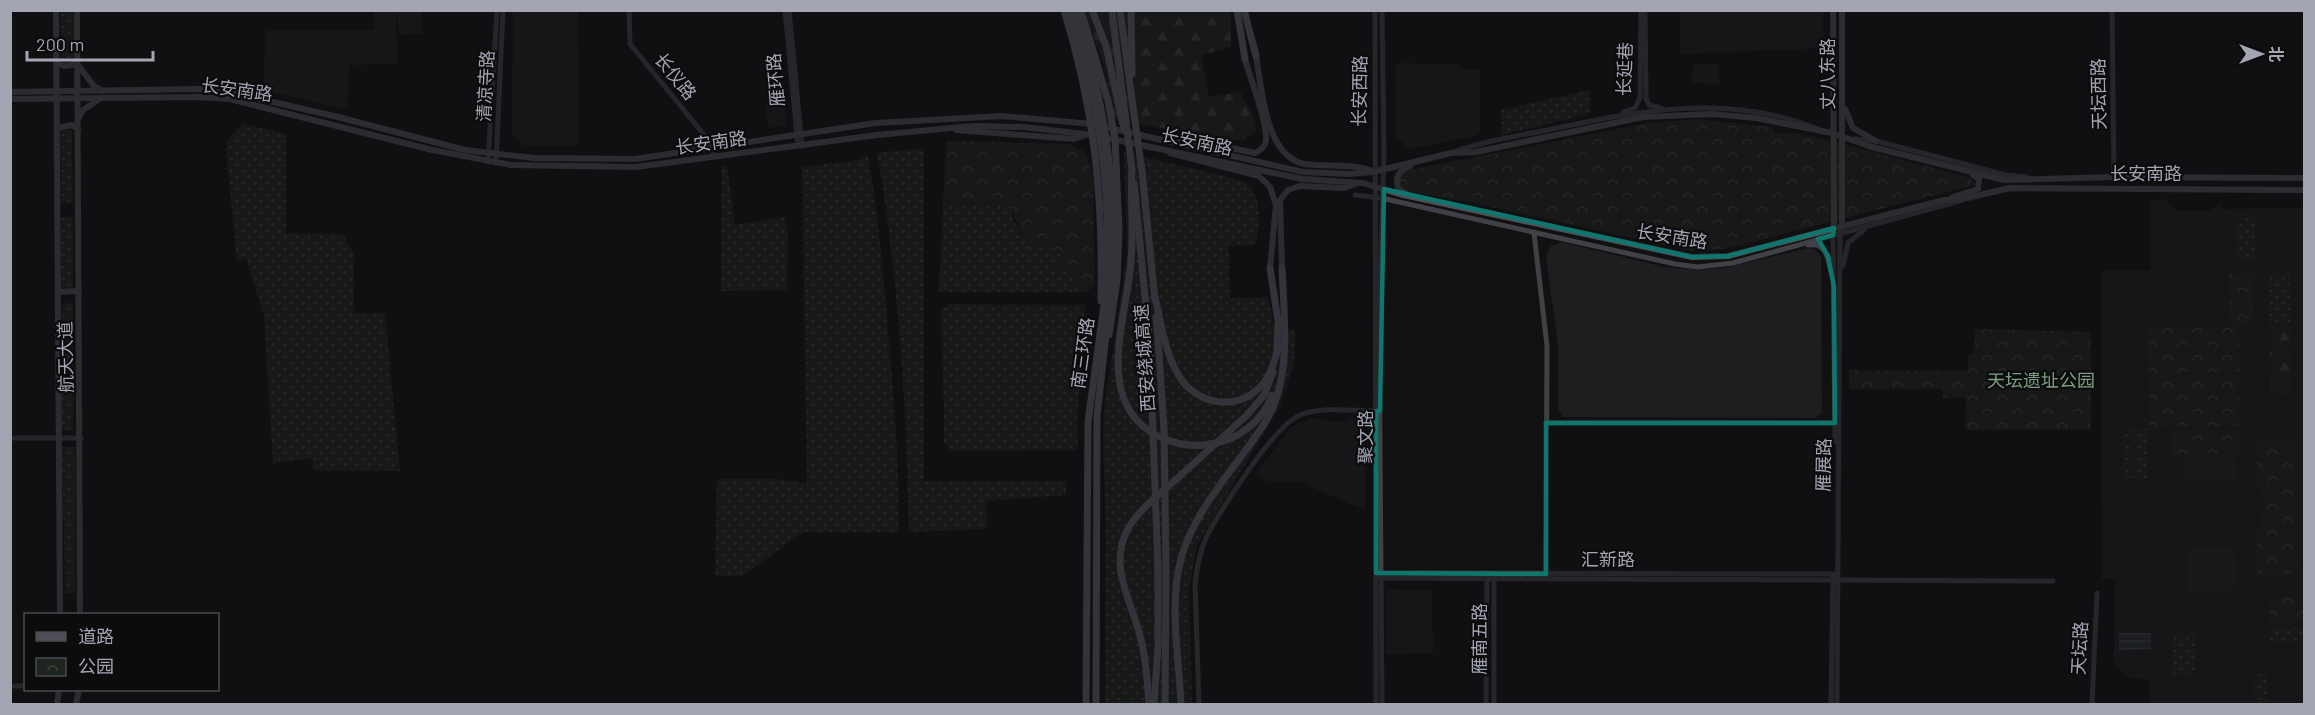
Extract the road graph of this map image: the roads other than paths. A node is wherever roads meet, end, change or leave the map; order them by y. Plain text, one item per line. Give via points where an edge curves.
1 (56, 10) edge
2 (77, 10) edge
3 (497, 10) edge
4 (503, 10) edge
5 (629, 10) edge
6 (787, 10) edge
7 (1064, 10) edge
8 (1070, 10) edge
9 (1076, 10) edge
10 (1081, 10) edge
11 (1092, 10) edge
12 (1112, 10) edge
13 (1120, 10) edge
14 (1131, 10) edge
15 (1237, 10) edge
16 (1244, 10) edge
17 (1375, 10) edge
18 (1382, 10) edge
19 (1643, 10) edge
20 (1833, 10) edge
21 (1842, 10) edge
22 (2112, 10) edge
23 (1256, 57) joint
24 (1245, 59) joint
25 (56, 63) junction
26 (77, 64) junction
27 (1842, 90) junction
28 (104, 91) junction
29 (10, 92) edge
30 (56, 92) junction
31 (77, 96) junction
32 (10, 99) edge
33 (100, 99) junction
34 (56, 100) junction
35 (1133, 107) junction
36 (1665, 108) junction
37 (1617, 115) junction
38 (78, 119) junction
39 (1092, 124) junction
40 (56, 128) junction
41 (78, 129) junction
42 (1113, 129) junction
43 (1829, 132) junction
44 (798, 134) junction
45 (1090, 135) junction
46 (1840, 136) junction
47 (1115, 139) junction
48 (1156, 139) junction
49 (1855, 139) junction
50 (1876, 141) junction
51 (800, 146) junction
52 (712, 147) junction
53 (1155, 147) junction
54 (1130, 149) junction
55 (489, 153) junction
56 (1451, 153) junction
57 (497, 154) junction
58 (715, 156) junction
59 (1418, 161) junction
60 (488, 162) junction
61 (496, 163) junction
62 (1132, 169) junction
63 (1384, 169) junction
64 (1373, 172) junction
65 (1967, 172) junction
66 (2038, 177) junction
67 (2114, 177) junction
68 (2304, 178) edge
69 (1358, 183) junction
70 (1374, 186) junction
71 (1384, 189) junction
72 (2304, 190) edge
73 (1354, 195) dead end
74 (1412, 196) junction
75 (1378, 198) junction
76 (1968, 198) junction
77 (1944, 200) junction
78 (1467, 208) junction
79 (1485, 222) junction
80 (1873, 225) junction
81 (1841, 230) junction
82 (1833, 232) junction
83 (1534, 233) junction
84 (1794, 247) junction
85 (1270, 268) joint
86 (1282, 268) joint
87 (1840, 283) junction
88 (1834, 288) junction
89 (1109, 290) junction
90 (58, 291) junction
91 (79, 291) junction
92 (1155, 297) junction
93 (1100, 329) junction
94 (1105, 346) junction
95 (1278, 348) junction
96 (1283, 359) junction
97 (1378, 411) junction
98 (1546, 423) junction
99 (1835, 423) junction
100 (10, 438) edge
101 (58, 438) junction
102 (81, 438) junction
103 (1546, 574) junction
104 (1378, 575) junction
105 (1487, 576) junction
106 (1494, 576) junction
107 (1834, 578) junction
108 (2053, 581) dead end
109 (2097, 594) dead end
110 (60, 613) edge
111 (80, 613) edge
112 (58, 693) edge
113 (57, 705) edge
114 (63, 705) edge
115 (1086, 705) edge
116 (1096, 705) edge
117 (1149, 705) edge
118 (1154, 705) edge
119 (1165, 705) edge
120 (1181, 705) edge
121 (1199, 705) edge
122 (1376, 705) edge
123 (1382, 705) edge
124 (1486, 705) edge
125 (1494, 705) edge
126 (1831, 705) edge
127 (1837, 705) edge
128 (2092, 705) edge

1 - 25 main road, 航天大道
2 - 26 main road, 航天大道
3 - 55 street, 清凉寺路
4 - 57 street, 清凉寺路
5 - 52 street, 长仪路 via 630,44
6 - 44 street, 雁环路
7 - 39 highway
8 - 89 highway, 南三环路, bridge via 1096,103 1102,141 1108,197
9 - 89 highway, 南三环路, bridge via 1095,76 1109,152 1113,205
10 - 42 highway
11 - 54 highway, bridge via 1114,74 1120,117
12 - 54 highway, 西安绕城高速, bridge
13 - 35 highway, 西安绕城高速
14 - 35 highway
15 - 24 highway
16 - 23 highway
17 - 64 street, 长安西路
18 - 63 street, 长安西路
19 - 36 street, 长延巷 via 1646,98 1651,106
19 - 37 street, 长延巷 via 1640,102
20 - 43 main road, 丈八东路
21 - 27 main road, 丈八东路
22 - 67 street, 天坛西路
23 - 64 main road via 1276,146 1288,158 1302,164 1359,167
24 - 48 main road via 1265,129 1262,150 1255,153 1187,139
25 - 26 main road
25 - 30 main road, 航天大道
26 - 28 main road via 94,86
26 - 31 main road, 航天大道
27 - 46 main road, 丈八东路
27 - 50 main road via 1849,122 1860,134
28 - 31 main road, 长安南路
28 - 55 main road, 长安南路 via 198,89 243,94
29 - 30 main road
30 - 31 main road
30 - 34 main road, 航天大道
31 - 33 main road, 长安南路
31 - 34 main road
31 - 38 main road, 航天大道
32 - 34 main road
33 - 38 main road via 83,110
33 - 60 main road, 长安南路 via 197,97 242,101
34 - 40 main road, 航天大道
35 - 92 highway, 西安绕城高速, bridge
36 - 37 street
36 - 43 street via 1745,109 1783,116
37 - 56 street
38 - 41 main road, 航天大道
39 - 42 main road, 长安南路
39 - 44 main road, 长安南路 via 970,116
39 - 45 highway
40 - 41 main road via 72,125
40 - 90 main road, 航天大道
41 - 91 main road, 航天大道
42 - 47 highway
42 - 48 main road, 长安南路
43 - 46 main road, 长安南路
43 - 56 main road, 长安南路 via 1734,116 1664,115 1476,152
43 - 82 main road, 丈八东路
44 - 51 street, 雁环路
44 - 52 main road, 长安南路
45 - 47 main road, 长安南路
45 - 51 main road, 长安南路 via 973,126
45 - 93 highway via 1101,209
46 - 49 main road, 长安南路
46 - 81 main road, 丈八东路
47 - 53 main road, 长安南路
47 - 94 highway via 1117,280 1112,326
48 - 64 main road, 长安南路 via 1303,172
49 - 50 street
49 - 65 main road, 长安南路
50 - 66 street via 2001,174
51 - 58 main road, 长安南路
52 - 57 main road, 长安南路 via 628,159
52 - 58 street, 长仪路
53 - 69 main road, 长安南路 via 1302,179
53 - 85 main road via 1184,159 1259,176 1270,187 1276,205
54 - 62 highway, 西安绕城高速, bridge
55 - 57 main road, 长安南路
55 - 60 street, 清凉寺路
56 - 59 main road, 长安南路
57 - 61 street, 清凉寺路
58 - 61 main road, 长安南路 via 636,167
59 - 63 main road, 长安南路
59 - 74 main road via 1397,176 1400,190
60 - 61 main road, 长安南路
62 - 96 highway, bridge via 1131,261 1117,363 1120,385 1138,419 1149,431 1187,446 1232,438 1262,414
62 - 118 highway, 西安绕城高速, bridge via 1155,430 1158,588
63 - 64 main road, 长安南路
63 - 71 street, 聚文路
64 - 70 street, 聚文路
65 - 66 main road, 长安南路 via 2004,180
65 - 77 main road via 1979,179 1979,188
66 - 67 main road, 长安南路
67 - 68 main road, 长安南路
69 - 70 main road, 长安南路
69 - 86 main road via 1344,188 1300,186 1288,190 1280,200
70 - 71 main road, 长安南路
70 - 75 street, 聚文路
71 - 74 main road, 长安南路
71 - 75 street, 聚文路
72 - 76 main road, 长安南路 via 2010,188
73 - 75 street
74 - 78 main road, 长安南路
75 - 79 street
75 - 97 street, 聚文路
76 - 77 main road, 长安南路
76 - 80 street
77 - 81 main road, 长安南路
78 - 79 street
78 - 82 main road, 长安南路 via 1692,258 1728,256
79 - 83 street
80 - 81 street
80 - 87 street via 1848,243
81 - 82 main road, 长安南路
81 - 87 street, 雁展路
82 - 84 street
82 - 88 street, 雁展路
83 - 84 street via 1698,267 1724,265
83 - 98 street via 1547,346
84 - 88 street via 1822,247 1828,256
85 - 95 highway
86 - 96 highway
87 - 107 street, 雁展路
88 - 99 street, 雁展路
89 - 93 highway, 南三环路
89 - 94 highway, 南三环路
90 - 91 main road
90 - 101 main road, 航天大道
91 - 102 main road, 航天大道
92 - 95 highway via 1169,353 1184,384 1194,393 1217,402 1232,402 1254,392 1271,372
92 - 119 highway, 西安绕城高速, bridge via 1167,532
93 - 115 highway, 南三环路 via 1088,422
94 - 116 highway, 南三环路 via 1097,416
95 - 117 highway, bridge via 1272,380 1264,394 1247,415 1144,508 1124,539 1119,569 1144,652
96 - 120 highway via 1280,382 1264,423 1203,508 1183,554 1176,588
97 - 104 street, 聚文路
97 - 121 street via 1311,412 1289,421 1271,439 1209,531 1195,584
98 - 99 street
98 - 103 street
99 - 107 street, 雁展路
100 - 101 street
101 - 102 street
101 - 110 main road, 航天大道
102 - 111 main road, 航天大道
103 - 106 street, 汇新路
103 - 107 street, 汇新路
104 - 105 street, 汇新路
104 - 122 street, 聚文路
104 - 123 street, 聚文路
105 - 106 street, 汇新路
105 - 124 street, 雁南五路
106 - 107 street, 汇新路
106 - 125 street, 雁南五路
107 - 108 street, 汇新路
107 - 126 street, 雁展路
107 - 127 street, 雁展路
109 - 128 street, 天坛路
112 - 113 main road
112 - 114 main road

